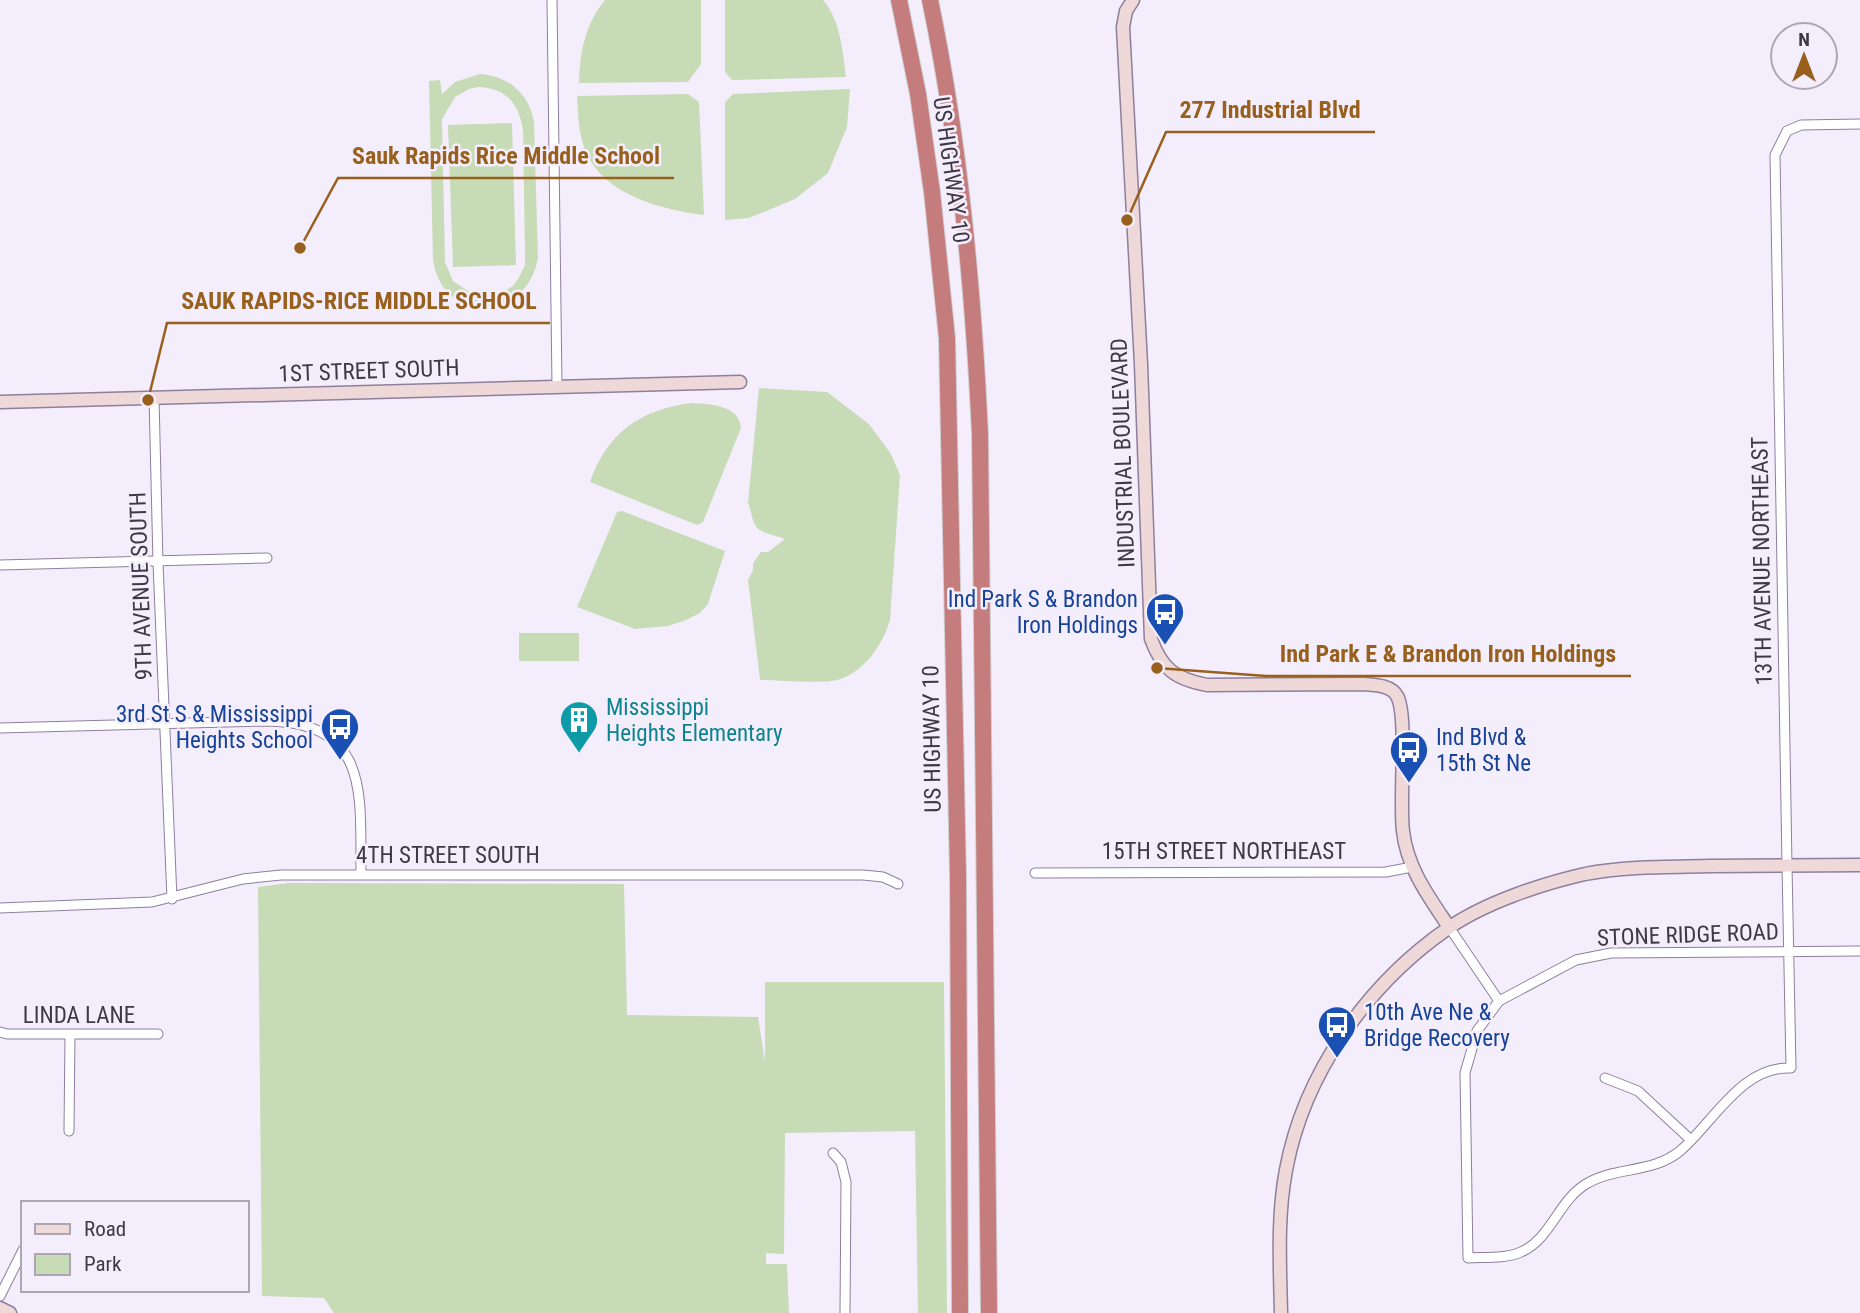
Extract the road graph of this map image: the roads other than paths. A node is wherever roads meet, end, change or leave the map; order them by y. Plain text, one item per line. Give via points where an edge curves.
1 (552, 0) edge
2 (899, 0) edge
3 (930, 0) edge
4 (1133, 0) edge
5 (1860, 124) edge
6 (740, 382) dead end
7 (557, 386) junction
8 (154, 397) junction
9 (0, 402) edge
10 (267, 558) dead end
11 (158, 563) junction
12 (0, 565) edge
13 (166, 724) junction
14 (0, 728) edge
15 (1860, 864) edge
16 (1787, 866) junction
17 (1412, 867) junction
18 (1035, 873) dead end
19 (360, 874) junction
20 (898, 884) dead end
21 (172, 899) junction
22 (0, 908) edge
23 (1449, 927) junction
24 (1789, 951) junction
25 (1860, 951) edge
26 (1499, 1001) junction
27 (0, 1032) edge
28 (70, 1034) junction
29 (158, 1034) dead end
30 (1605, 1078) dead end
31 (69, 1131) dead end
32 (1691, 1140) junction
33 (833, 1153) dead end
34 (21, 1254) edge
35 (0, 1296) edge
36 (0, 1308) edge
37 (10, 1313) edge
38 (845, 1313) edge
39 (960, 1313) edge
40 (989, 1313) edge
41 (1281, 1313) edge

1 - 7 street
2 - 39 highway, US HIGHWAY 10 via 932,192 948,363 958,877
3 - 40 highway, US HIGHWAY 10 via 956,143 970,266 980,434
4 - 17 street, INDUSTRIAL BOULEVARD via 1126,11 1124,44 1151,639 1165,667 1193,682 1363,684 1389,688 1396,694 1401,714 1403,832
5 - 16 street, 13TH AVENUE NORTHEAST via 1801,125 1787,131 1775,155
6 - 7 street, 1ST STREET SOUTH
7 - 8 street, 1ST STREET SOUTH
8 - 9 street, 1ST STREET SOUTH
8 - 11 street, 9TH AVENUE SOUTH
10 - 11 street
11 - 12 street
11 - 13 street, 9TH AVENUE SOUTH
13 - 14 street
13 - 19 street via 282,721 324,734 348,758 357,779
13 - 21 street, 9TH AVENUE SOUTH
15 - 16 street
16 - 23 street via 1651,867 1587,874 1552,882
16 - 24 street, 13TH AVENUE NORTHEAST
17 - 18 street, 15TH STREET NORTHEAST via 1386,872
17 - 23 street, INDUSTRIAL BOULEVARD
19 - 20 street, 4TH STREET SOUTH via 863,875
19 - 21 street, 4TH STREET SOUTH via 261,876
21 - 22 street, 4TH STREET SOUTH
23 - 26 street, INDUSTRIAL BOULEVARD
23 - 41 street via 1394,971 1335,1046 1314,1085 1286,1169 1280,1220
24 - 25 street, STONE RIDGE ROAD
24 - 26 street, STONE RIDGE ROAD via 1611,953 1576,960
24 - 32 street, 13TH AVENUE NORTHEAST via 1791,1068 1777,1067 1743,1084
26 - 32 street, STONE RIDGE ROAD via 1477,1031 1465,1073 1468,1258 1519,1253 1535,1244 1572,1194 1587,1183 1665,1162
27 - 28 street, LINDA LANE
28 - 29 street, LINDA LANE
28 - 31 street
30 - 32 street via 1638,1091
33 - 38 street via 846,1182
34 - 35 street
36 - 37 street

